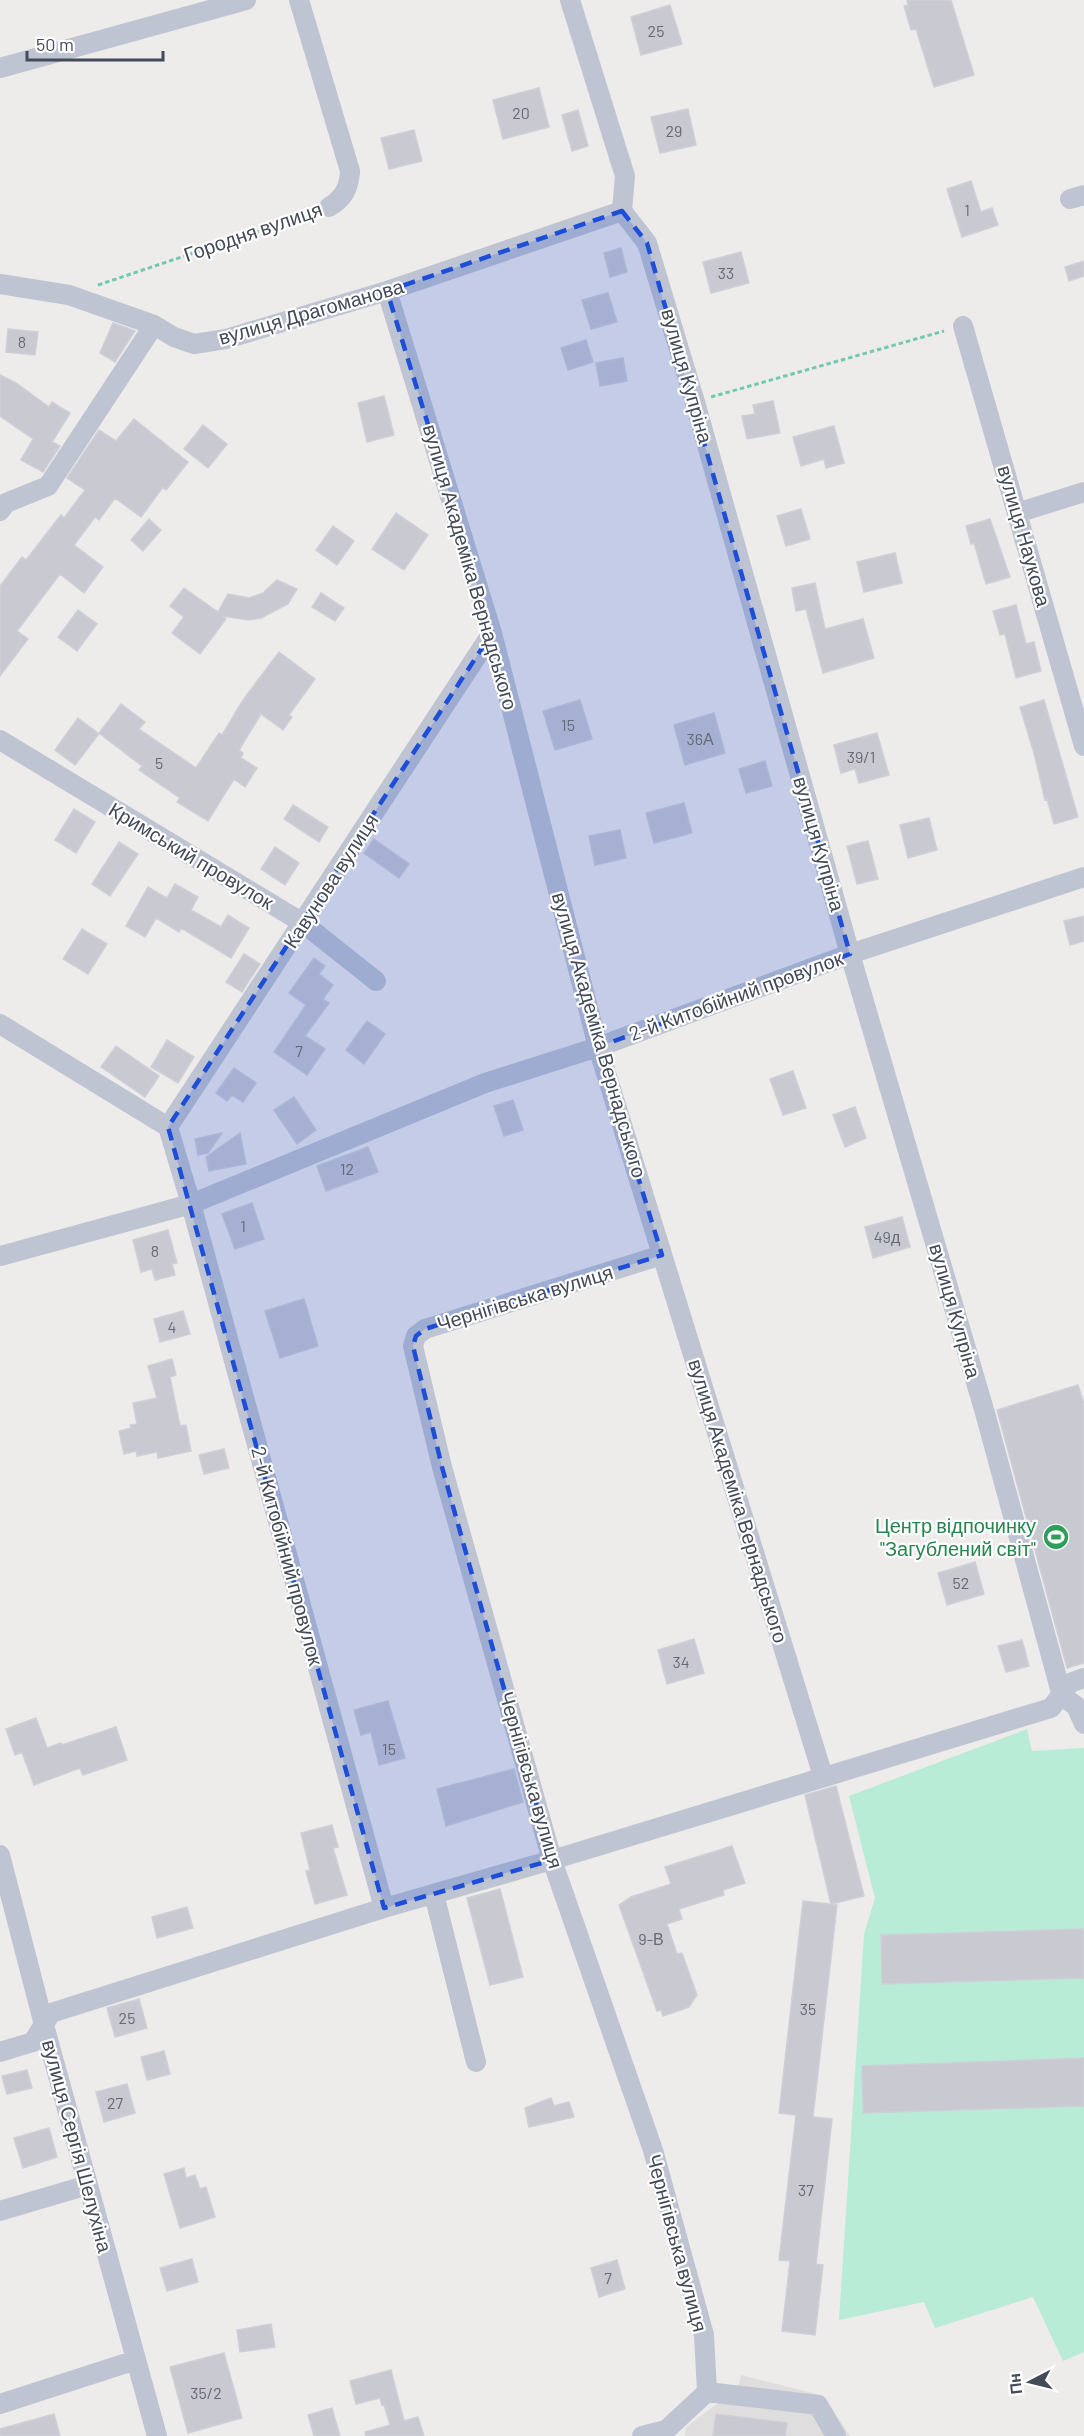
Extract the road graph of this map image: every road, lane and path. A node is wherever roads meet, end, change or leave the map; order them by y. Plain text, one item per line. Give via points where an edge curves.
1 (246, 0) edge
2 (299, 0) edge
3 (570, 0) edge
4 (0, 68) edge
5 (329, 207) joint
6 (622, 212) junction
7 (0, 284) edge
8 (93, 287) joint
9 (387, 291) junction
10 (69, 295) junction
11 (154, 325) junction
12 (963, 326) joint
13 (695, 402) junction
14 (1084, 492) edge
15 (0, 511) edge
16 (1017, 513) junction
17 (492, 633) junction
18 (0, 740) edge
19 (1084, 746) edge
20 (1084, 877) edge
21 (303, 923) junction
22 (850, 954) junction
23 (376, 981) dead end
24 (0, 1024) edge
25 (598, 1047) junction
26 (168, 1127) junction
27 (191, 1204) junction
28 (662, 1255) junction
29 (0, 1256) edge
30 (1084, 1678) edge
31 (1062, 1696) junction
32 (1084, 1724) edge
33 (823, 1776) junction
34 (0, 1855) edge
35 (552, 1860) junction
36 (434, 1894) junction
37 (384, 1908) junction
38 (44, 2025) junction
39 (0, 2052) edge
40 (476, 2062) dead end
41 (88, 2185) junction
42 (0, 2211) edge
43 (136, 2360) junction
44 (706, 2392) junction
45 (0, 2404) edge
46 (157, 2436) edge
47 (642, 2436) edge
48 (836, 2436) edge

1 - 4 street
2 - 5 street, Городня вулиця via 350,171 346,193
3 - 6 street via 625,176
5 - 8 path, Городня вулиця
6 - 9 street, вулиця Драгоманова
6 - 13 street, вулиця Купріна via 647,243
7 - 10 street, вулиця Драгоманова
8 - 10 street
9 - 11 street, вулиця Драгоманова via 226,339 194,344
9 - 17 street, вулиця Академіка Вернадського
10 - 11 street, вулиця Драгоманова
11 - 15 street via 48,486 6,503
12 - 13 path
12 - 16 street, вулиця Наукова
13 - 22 street, вулиця Купріна
14 - 16 street
16 - 19 street, вулиця Наукова
17 - 21 street, Кавунова вулиця
17 - 25 street, вулиця Академіка Вернадського
18 - 21 street, Кримський провулок
20 - 22 street, 2-й Китобійний провулок
21 - 23 street, Кримський провулок
21 - 26 street, Кавунова вулиця
22 - 25 street, 2-й Китобійний провулок
22 - 31 street, вулиця Купріна via 986,1413
24 - 26 street
25 - 27 street, 2-й Китобійний провулок via 485,1083
25 - 28 street, вулиця Академіка Вернадського
26 - 27 street
27 - 29 street, 2-й Китобійний провулок
27 - 37 street, 2-й Китобійний провулок
28 - 33 street, вулиця Академіка Вернадського
28 - 35 street, Чернігівська вулиця via 424,1329 414,1341 442,1467
30 - 31 street via 1070,1683
31 - 32 street via 1076,1706
31 - 33 street via 1051,1708
33 - 35 street
34 - 38 street, вулиця Сергія Шелухіна
35 - 36 street
35 - 44 street, Чернігівська вулиця via 653,2150 704,2335
36 - 37 street
36 - 40 street
37 - 38 street via 51,2013
38 - 39 street via 33,2042
38 - 41 street, вулиця Сергія Шелухіна
41 - 42 street
41 - 43 street, вулиця Сергія Шелухіна
43 - 45 street
43 - 46 street, вулиця Сергія Шелухіна
44 - 47 street via 666,2430
44 - 48 street via 818,2405

